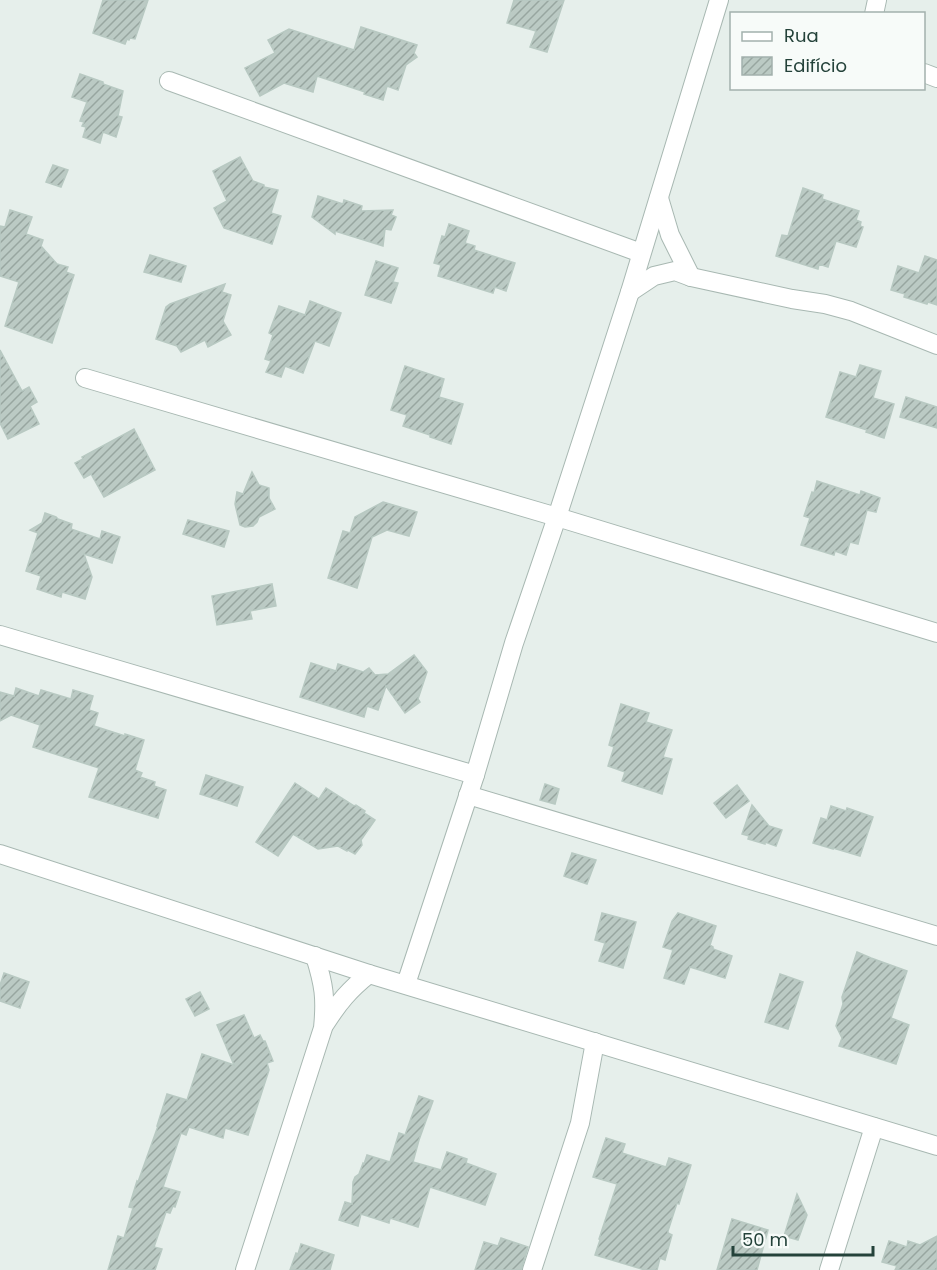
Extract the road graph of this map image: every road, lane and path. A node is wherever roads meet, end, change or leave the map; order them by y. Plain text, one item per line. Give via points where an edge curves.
1 (719, 0) edge
2 (169, 81) dead end
3 (658, 198) junction
4 (641, 253) junction
5 (691, 277) junction
6 (630, 292) junction
7 (937, 345) edge
8 (85, 378) dead end
9 (557, 517) junction
10 (937, 633) edge
11 (0, 635) edge
12 (475, 776) junction
13 (468, 795) junction
14 (0, 854) edge
15 (937, 936) edge
16 (315, 956) junction
17 (369, 974) junction
18 (406, 984) junction
19 (323, 1028) junction
20 (595, 1042) junction
21 (874, 1127) junction
22 (937, 1146) edge
23 (245, 1270) edge
24 (532, 1270) edge
25 (829, 1270) edge

1 - 3 street
2 - 4 street
3 - 4 street
3 - 5 street via 670,235
4 - 6 street
5 - 6 street via 675,271 654,276
5 - 7 street via 851,311
6 - 9 street
8 - 9 street
9 - 10 street
9 - 12 street
11 - 12 street
12 - 13 street
13 - 15 street
13 - 18 street
14 - 16 street
16 - 17 street
16 - 19 street via 323,980
17 - 18 street
17 - 19 street via 339,1003
18 - 20 street
19 - 23 street
20 - 21 street
20 - 24 street via 580,1123
21 - 22 street
21 - 25 street

